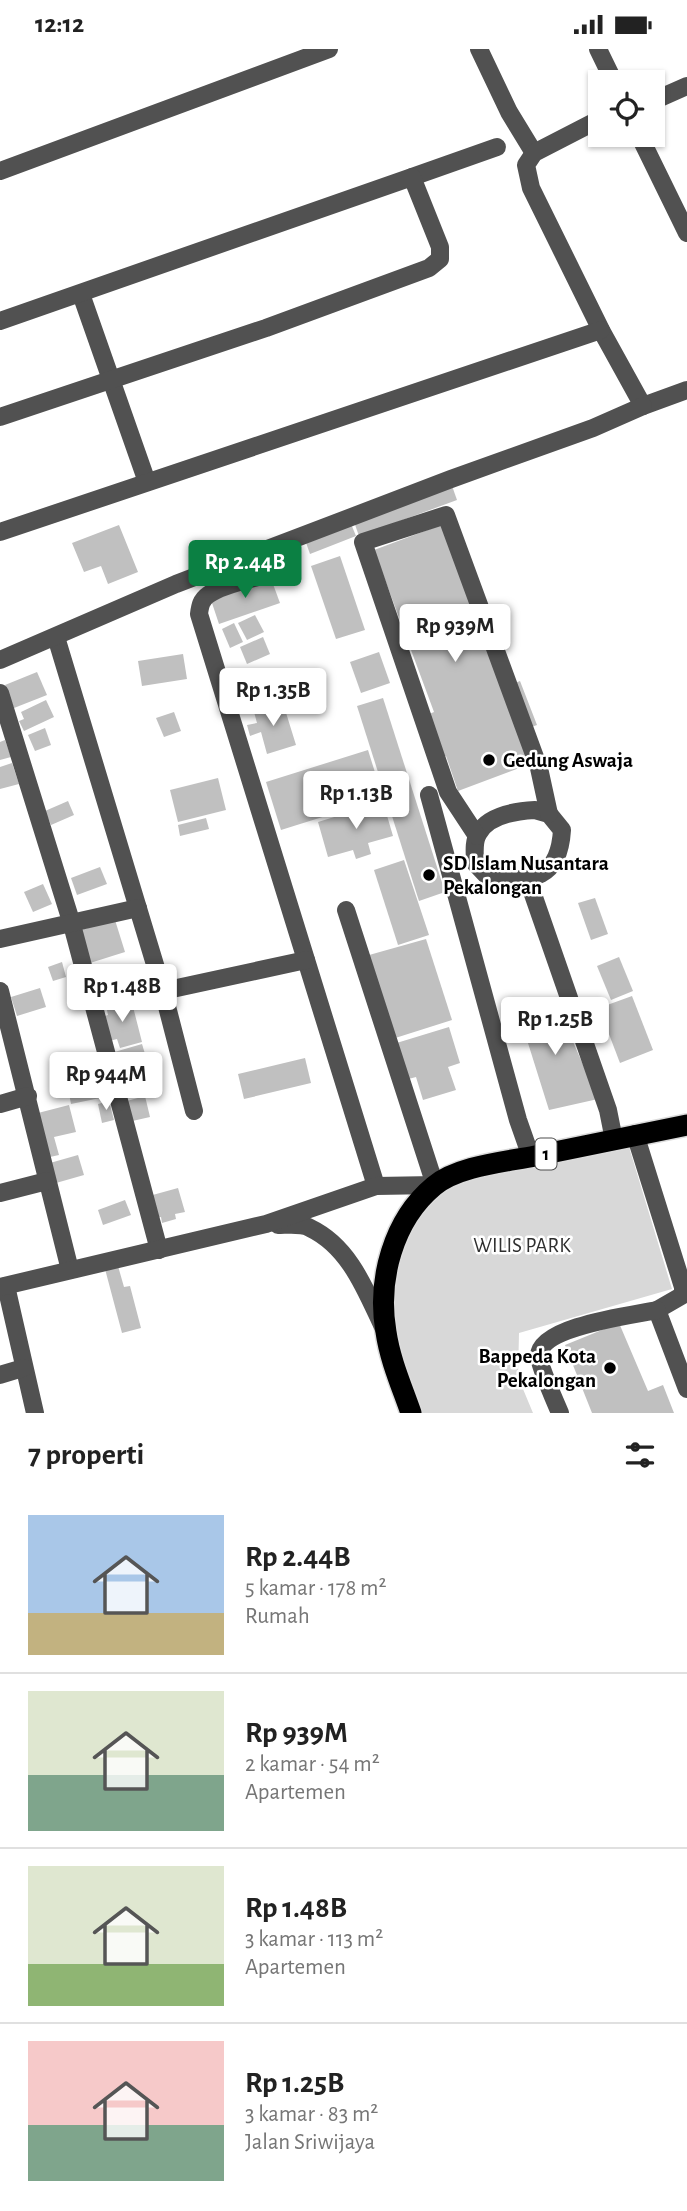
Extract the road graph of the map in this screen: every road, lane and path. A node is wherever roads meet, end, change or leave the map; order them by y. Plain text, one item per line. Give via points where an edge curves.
1 (329, 49) edge
2 (479, 49) edge
3 (598, 49) edge
4 (608, 70) edge
5 (687, 86) edge
6 (665, 96) edge
7 (588, 124) edge
8 (497, 147) dead end
9 (645, 147) edge
10 (534, 153) junction
11 (0, 171) edge
12 (412, 177) junction
13 (687, 233) edge
14 (82, 294) junction
15 (0, 321) edge
16 (601, 330) junction
17 (110, 379) junction
18 (687, 390) edge
19 (643, 406) junction
20 (0, 417) edge
21 (147, 482) junction
22 (0, 532) edge
23 (288, 570) dead end
24 (56, 637) junction
25 (0, 660) edge
26 (0, 693) edge
27 (429, 795) dead end
28 (549, 814) junction
29 (477, 836) junction
30 (528, 880) junction
31 (138, 908) junction
32 (346, 910) dead end
33 (71, 921) junction
34 (0, 939) edge
35 (306, 960) junction
36 (0, 991) edge
37 (163, 991) junction
38 (28, 1096) junction
39 (0, 1104) edge
40 (194, 1111) dead end
41 (687, 1125) edge
42 (625, 1137) junction
43 (531, 1157) junction
44 (47, 1181) junction
45 (435, 1185) junction
46 (376, 1186) junction
47 (0, 1193) edge
48 (266, 1224) junction
49 (159, 1251) junction
50 (70, 1270) junction
51 (3, 1287) edge
52 (657, 1310) junction
53 (386, 1332) junction
54 (23, 1368) junction
55 (0, 1375) edge
56 (687, 1389) edge
57 (35, 1413) edge
58 (411, 1413) edge
59 (560, 1413) edge

1 - 11 street
2 - 10 street
3 - 4 street
5 - 6 street
7 - 10 street
8 - 12 street
9 - 13 street
10 - 16 street via 526,165 531,188
12 - 14 street
12 - 17 street via 440,247 440,259 429,268
14 - 15 street
14 - 17 street
16 - 19 street
16 - 21 street
17 - 20 street
17 - 21 street
18 - 19 street
19 - 24 street via 176,584
21 - 22 street
23 - 35 street via 208,595 200,603 199,614
24 - 25 street
24 - 31 street
26 - 33 street
27 - 43 street
28 - 29 street via 510,811 483,827
28 - 29 street via 539,768 446,515 363,542 447,792
28 - 30 street via 562,830 561,848 554,865
29 - 30 street via 475,863 491,880
30 - 42 street via 608,1110
31 - 33 street
31 - 37 street
32 - 45 street
33 - 34 street
33 - 49 street
35 - 37 street
35 - 46 street
36 - 38 street
37 - 40 street
38 - 39 street
38 - 44 street
41 - 42 highway, 1
42 - 43 highway, 1
42 - 52 street via 682,1287 683,1295
43 - 45 highway, 1 via 455,1174
44 - 47 street
44 - 50 street
45 - 46 street
45 - 53 highway, 1 via 404,1223 392,1248 383,1300
46 - 48 street
48 - 49 street
48 - 53 street via 308,1226 331,1242 354,1268
49 - 50 street
50 - 51 street
51 - 54 street
52 - 56 street
52 - 59 street via 575,1327 542,1347 538,1356
53 - 58 highway, 1
54 - 55 street
54 - 57 street

